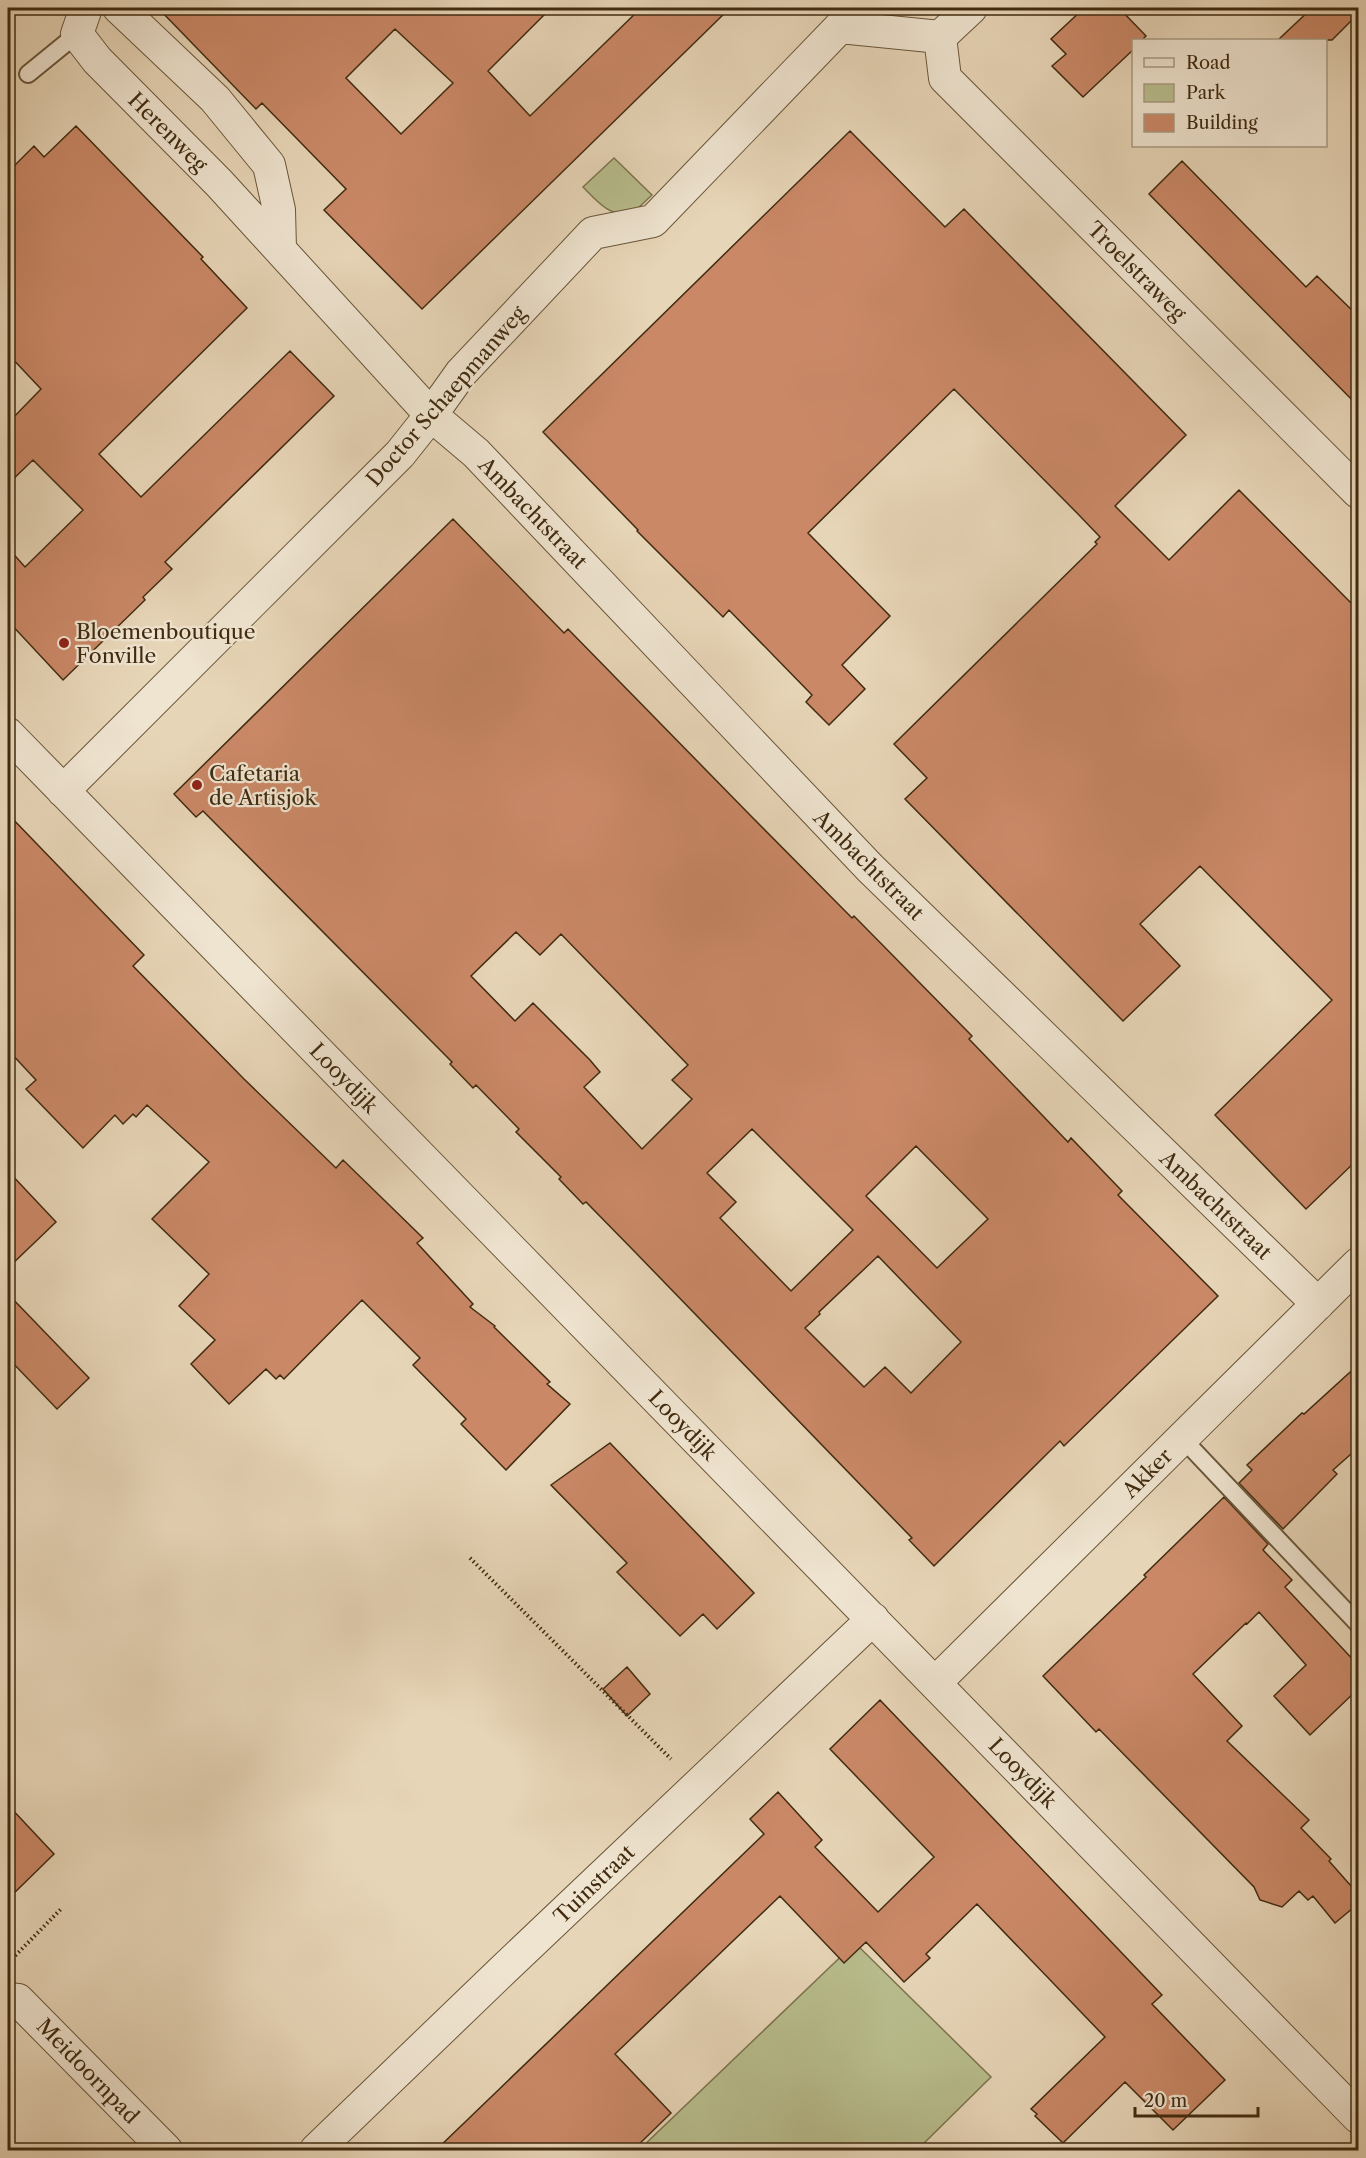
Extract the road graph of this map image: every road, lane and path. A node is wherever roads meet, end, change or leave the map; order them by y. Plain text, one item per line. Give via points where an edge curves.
1 (119, 8) edge
2 (971, 8) edge
3 (831, 17) edge
4 (81, 21) edge
5 (939, 37) junction
6 (28, 74) dead end
7 (280, 249) junction
8 (431, 415) junction
9 (1359, 492) edge
10 (8, 735) edge
11 (63, 791) junction
12 (1359, 1264) edge
13 (1318, 1304) junction
14 (1182, 1438) junction
15 (470, 1558) dead end
16 (873, 1619) junction
17 (1359, 1624) edge
18 (935, 1683) junction
19 (697, 1785) junction
20 (61, 1909) dead end
21 (8, 1964) edge
22 (8, 1999) edge
23 (1359, 2117) edge
24 (166, 2151) edge
25 (316, 2151) edge

1 - 7 street via 214,99 269,165 279,210
2 - 5 street
3 - 5 street
3 - 8 street, Doctor Schaepmanweg via 653,221 593,233 461,373
4 - 6 lane
4 - 7 street, Herenweg via 97,60
5 - 9 street, Troelstraweg via 945,78
7 - 8 street, Herenweg
8 - 11 street, Doctor Schaepmanweg via 399,454
8 - 13 street, Ambachtstraat via 476,453 870,868
10 - 11 street, Looydijk
11 - 16 street, Looydijk
12 - 13 street, Akker
13 - 14 street, Akker
14 - 17 lane
14 - 18 street, Akker
15 - 19 path
16 - 18 street, Looydijk
16 - 19 street, Tuinstraat
18 - 23 street, Looydijk
19 - 25 street, Tuinstraat
20 - 21 path
22 - 24 street, Meidoornpad via 18,2000

